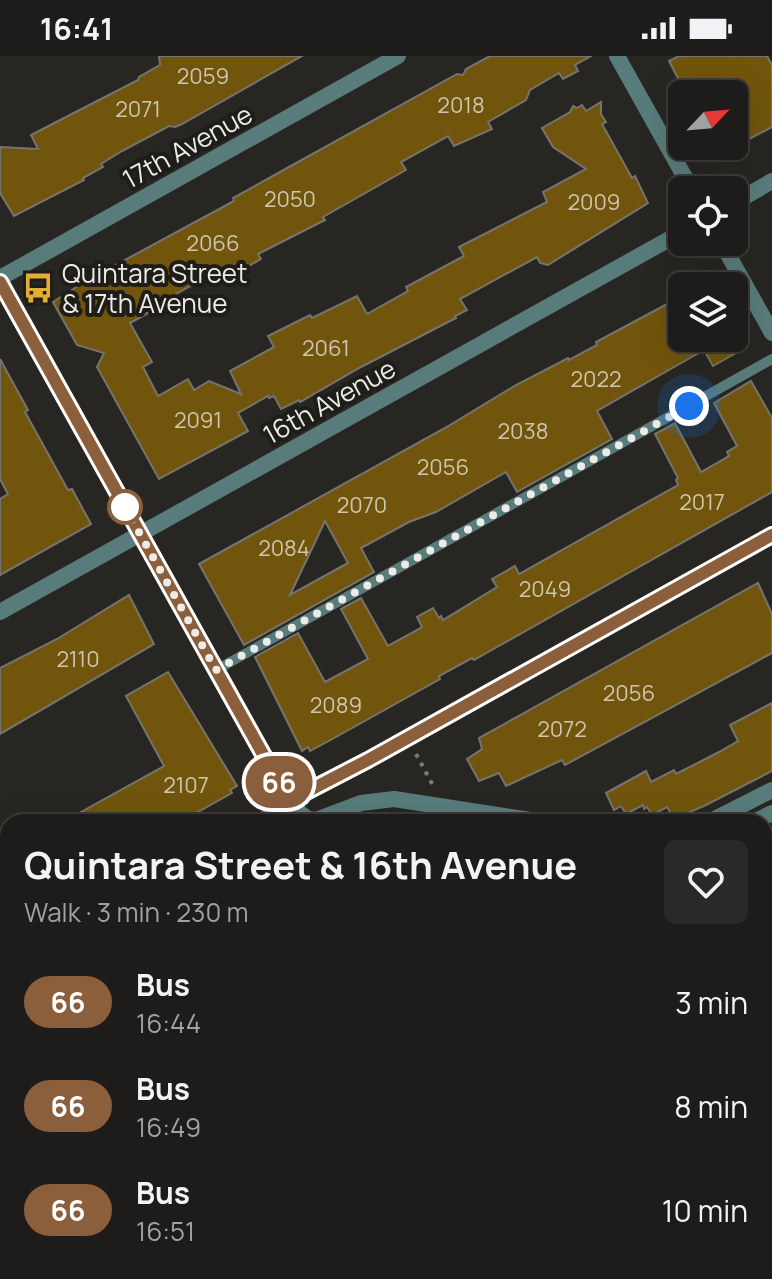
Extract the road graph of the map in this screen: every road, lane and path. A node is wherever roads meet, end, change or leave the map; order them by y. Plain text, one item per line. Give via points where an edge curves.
1 (398, 56) edge
2 (617, 56) edge
3 (684, 176) edge
4 (772, 181) edge
5 (748, 195) edge
6 (668, 240) edge
7 (729, 256) edge
8 (0, 280) edge
9 (772, 333) edge
10 (772, 359) edge
11 (140, 534) junction
12 (772, 535) edge
13 (0, 612) edge
14 (216, 670) junction
15 (408, 738) junction
16 (772, 790) edge
17 (289, 801) junction
18 (443, 805) junction
19 (271, 814) edge
20 (300, 814) edge
21 (332, 814) edge
22 (496, 814) edge
23 (725, 814) edge

1 - 8 street, 17th Avenue
2 - 3 street
4 - 5 street
6 - 11 street, 16th Avenue
7 - 9 street
8 - 11 street
10 - 14 lane
11 - 13 street, 16th Avenue
11 - 14 street
12 - 15 street
14 - 17 street
15 - 17 street
15 - 18 path
16 - 23 street
17 - 19 street
17 - 20 street
18 - 21 street via 377,800
18 - 22 street

